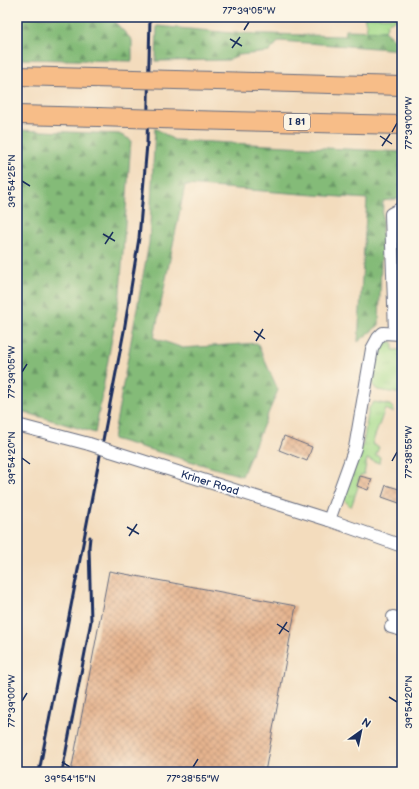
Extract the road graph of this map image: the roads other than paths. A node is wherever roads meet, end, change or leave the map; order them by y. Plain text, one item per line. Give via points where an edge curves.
1 (17, 76) edge
2 (402, 86) edge
3 (17, 115) edge
4 (402, 125) edge
5 (402, 208) edge
6 (398, 333) edge
7 (17, 425) edge
8 (329, 520) junction
9 (402, 546) edge

1 - 2 highway, bridge
3 - 4 highway, I 81, bridge
5 - 6 street via 391,214
6 - 8 street via 383,333 372,349 355,448
7 - 8 street, Kriner Road, bridge via 89,444
8 - 9 street, Kriner Road

